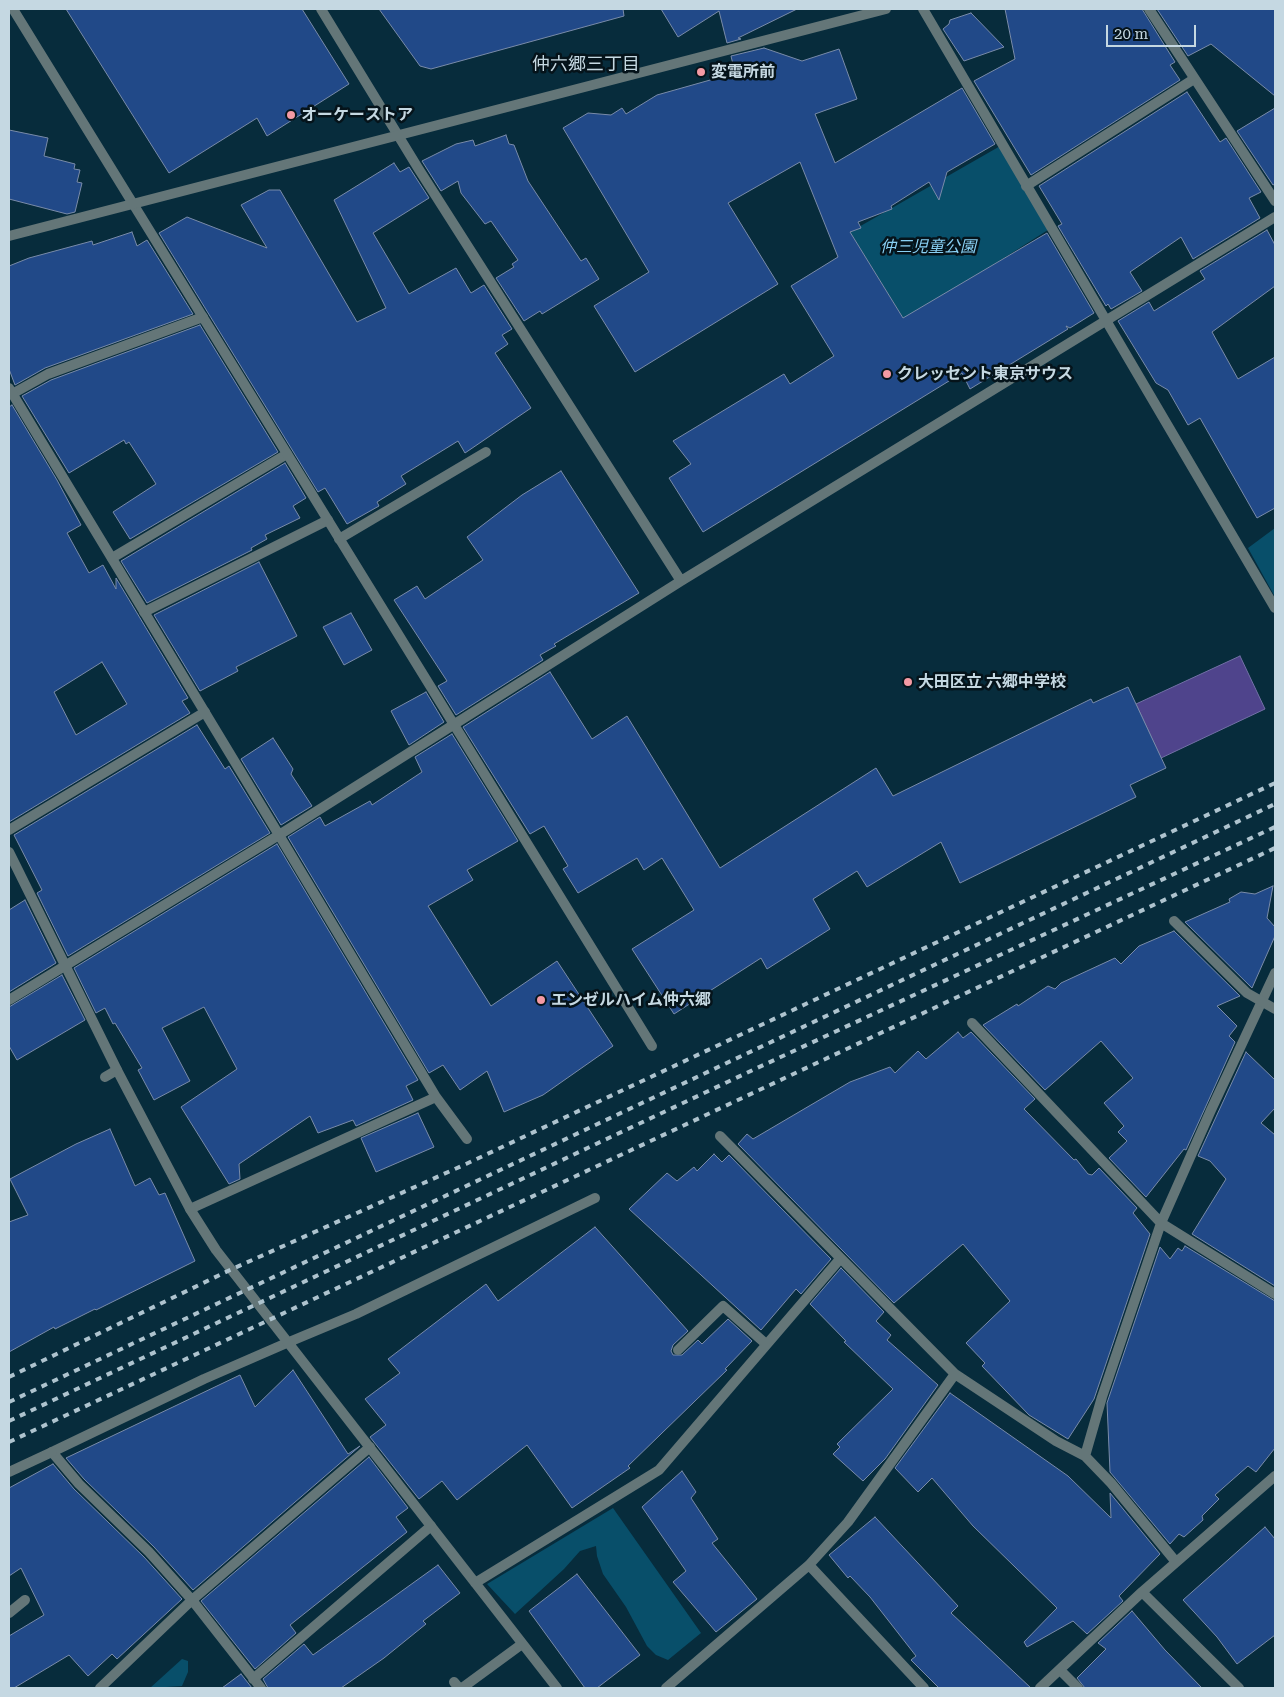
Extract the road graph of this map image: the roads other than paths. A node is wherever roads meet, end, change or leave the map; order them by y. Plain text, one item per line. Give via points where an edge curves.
1 (13, 9) edge
2 (321, 9) edge
3 (886, 9) edge
4 (922, 9) edge
5 (1149, 9) edge
6 (1194, 79) junction
7 (397, 135) junction
8 (1026, 186) junction
9 (1275, 201) edge
10 (132, 203) junction
11 (1275, 217) edge
12 (9, 236) edge
13 (203, 317) junction
14 (1105, 322) junction
15 (10, 391) edge
16 (486, 452) dead end
17 (287, 454) junction
18 (328, 520) junction
19 (339, 539) junction
20 (112, 558) junction
21 (681, 581) junction
22 (1275, 608) edge
23 (144, 612) junction
24 (205, 712) junction
25 (453, 724) junction
26 (9, 830) edge
27 (279, 835) junction
28 (9, 852) edge
29 (1174, 920) dead end
30 (66, 964) junction
31 (1275, 973) edge
32 (9, 1000) edge
33 (1262, 1002) junction
34 (1275, 1009) edge
35 (972, 1023) dead end
36 (652, 1046) dead end
37 (117, 1070) junction
38 (105, 1077) dead end
39 (436, 1097) junction
40 (720, 1136) dead end
41 (466, 1140) dead end
42 (594, 1198) dead end
43 (190, 1209) junction
44 (1161, 1223) junction
45 (840, 1258) junction
46 (1275, 1294) edge
47 (289, 1342) junction
48 (766, 1344) junction
49 (678, 1350) dead end
50 (955, 1374) junction
51 (370, 1446) junction
52 (52, 1452) junction
53 (1085, 1456) junction
54 (9, 1472) edge
55 (1275, 1476) edge
56 (431, 1526) junction
57 (1176, 1562) junction
58 (809, 1565) junction
59 (475, 1583) junction
60 (1142, 1592) junction
61 (25, 1600) dead end
62 (192, 1600) junction
63 (9, 1613) edge
64 (522, 1644) junction
65 (1060, 1670) junction
66 (253, 1679) junction
67 (458, 1686) edge
68 (100, 1688) edge
69 (261, 1688) edge
70 (556, 1688) edge
71 (666, 1688) edge
72 (924, 1688) edge
73 (1040, 1688) edge
74 (1078, 1688) edge
75 (1239, 1688) edge

1 - 10 street
2 - 7 street
3 - 7 street
4 - 8 street
5 - 6 street
6 - 8 street
6 - 9 street
7 - 10 street
7 - 21 street
8 - 14 street
10 - 12 street
10 - 13 street
11 - 14 street
13 - 15 street
13 - 17 street
14 - 21 street
14 - 22 street
15 - 20 street
16 - 19 street
17 - 18 street
17 - 20 street
18 - 19 street
18 - 23 street
19 - 25 street
20 - 23 street
21 - 25 street
23 - 24 street
24 - 26 street
24 - 27 street
25 - 27 street
25 - 36 street
27 - 30 street
27 - 39 street
28 - 30 street
29 - 33 street via 1247,993
30 - 32 street
30 - 37 street
31 - 33 street
33 - 34 street
33 - 44 street
35 - 44 street
37 - 38 street
37 - 43 street
39 - 41 street
39 - 43 street
40 - 45 street
42 - 47 street via 356,1314
43 - 47 street via 230,1270
44 - 46 street
44 - 53 street
45 - 48 street
45 - 50 street via 920,1334
47 - 51 street
47 - 52 street
48 - 49 street via 723,1306
48 - 59 street via 659,1470
50 - 53 street via 1056,1441
50 - 58 street via 848,1522
51 - 56 street
51 - 62 street
52 - 54 street
52 - 62 street
53 - 57 street
55 - 57 street
56 - 59 street
56 - 66 street
57 - 60 street
58 - 71 street
58 - 72 street
59 - 64 street
60 - 65 street
60 - 75 street
61 - 63 street
62 - 66 street
62 - 68 street
64 - 67 street
64 - 70 street
65 - 73 street
65 - 74 street
66 - 69 street

